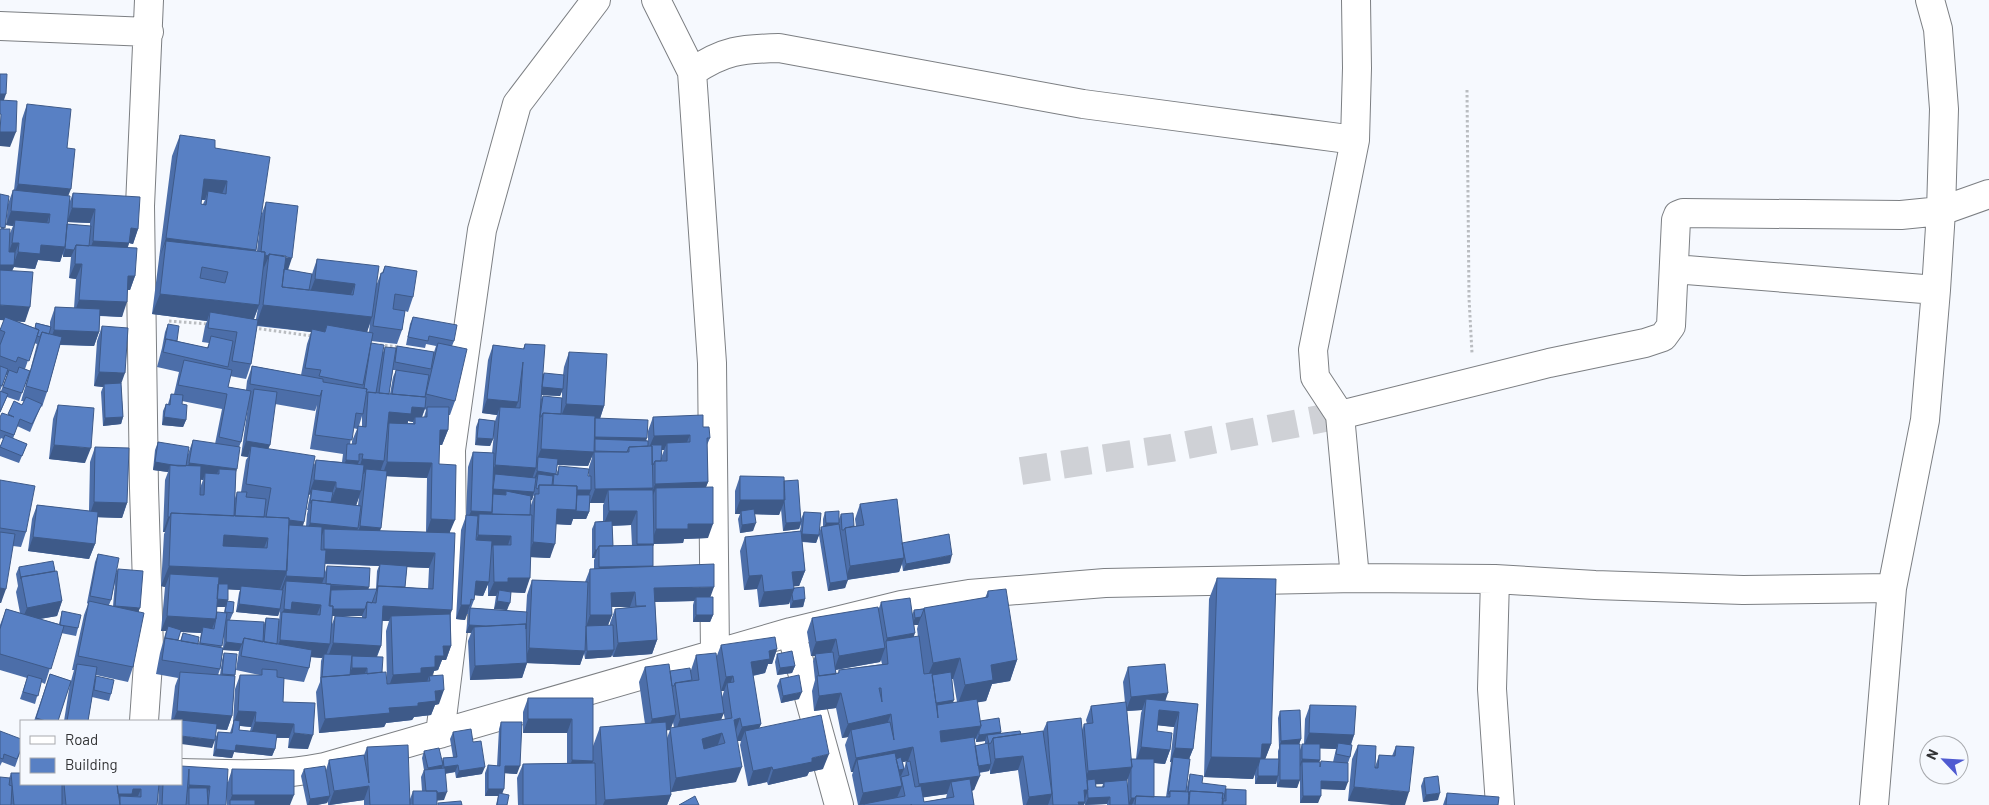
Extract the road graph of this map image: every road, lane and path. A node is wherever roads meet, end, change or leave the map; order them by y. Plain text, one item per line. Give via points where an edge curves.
1 (149, 0) edge
2 (596, 0) edge
3 (656, 0) edge
4 (1356, 0) edge
5 (1930, 0) edge
6 (0, 26) edge
7 (149, 32) junction
8 (692, 72) junction
9 (1467, 90) dead end
10 (1355, 140) junction
11 (1989, 194) edge
12 (1941, 211) junction
13 (1674, 269) junction
14 (1936, 290) junction
15 (141, 319) junction
16 (217, 324) edge
17 (246, 327) edge
18 (313, 336) edge
19 (370, 344) edge
20 (408, 349) edge
21 (1473, 382) junction
22 (1340, 415) junction
23 (1355, 578) junction
24 (1495, 579) junction
25 (1892, 588) junction
26 (791, 632) junction
27 (715, 654) junction
28 (144, 720) edge
29 (440, 734) junction
30 (182, 773) edge
31 (839, 805) edge
32 (1500, 805) edge
33 (1874, 805) edge

1 - 7 street
2 - 29 street via 518,104 482,230 451,450 453,630
3 - 8 street
4 - 10 street
5 - 12 street via 1938,29 1944,110
6 - 7 street
7 - 15 street via 140,206
8 - 10 street via 713,58 745,49 779,48 1084,104
8 - 27 street via 712,363
9 - 21 path
10 - 22 street via 1313,350 1315,377
11 - 12 street
12 - 13 street via 1865,216 1683,213 1676,220
12 - 14 street
13 - 14 street
13 - 21 street via 1671,326 1663,336
14 - 25 street via 1925,420
15 - 16 path
15 - 28 street via 149,649
17 - 18 path
19 - 20 path
21 - 22 street
22 - 23 street
23 - 24 street
23 - 26 street via 1105,583 1016,589 901,605
24 - 25 street via 1743,590
24 - 32 street via 1492,689
25 - 33 street
26 - 27 street
26 - 31 street
27 - 29 street
29 - 30 street via 290,774

